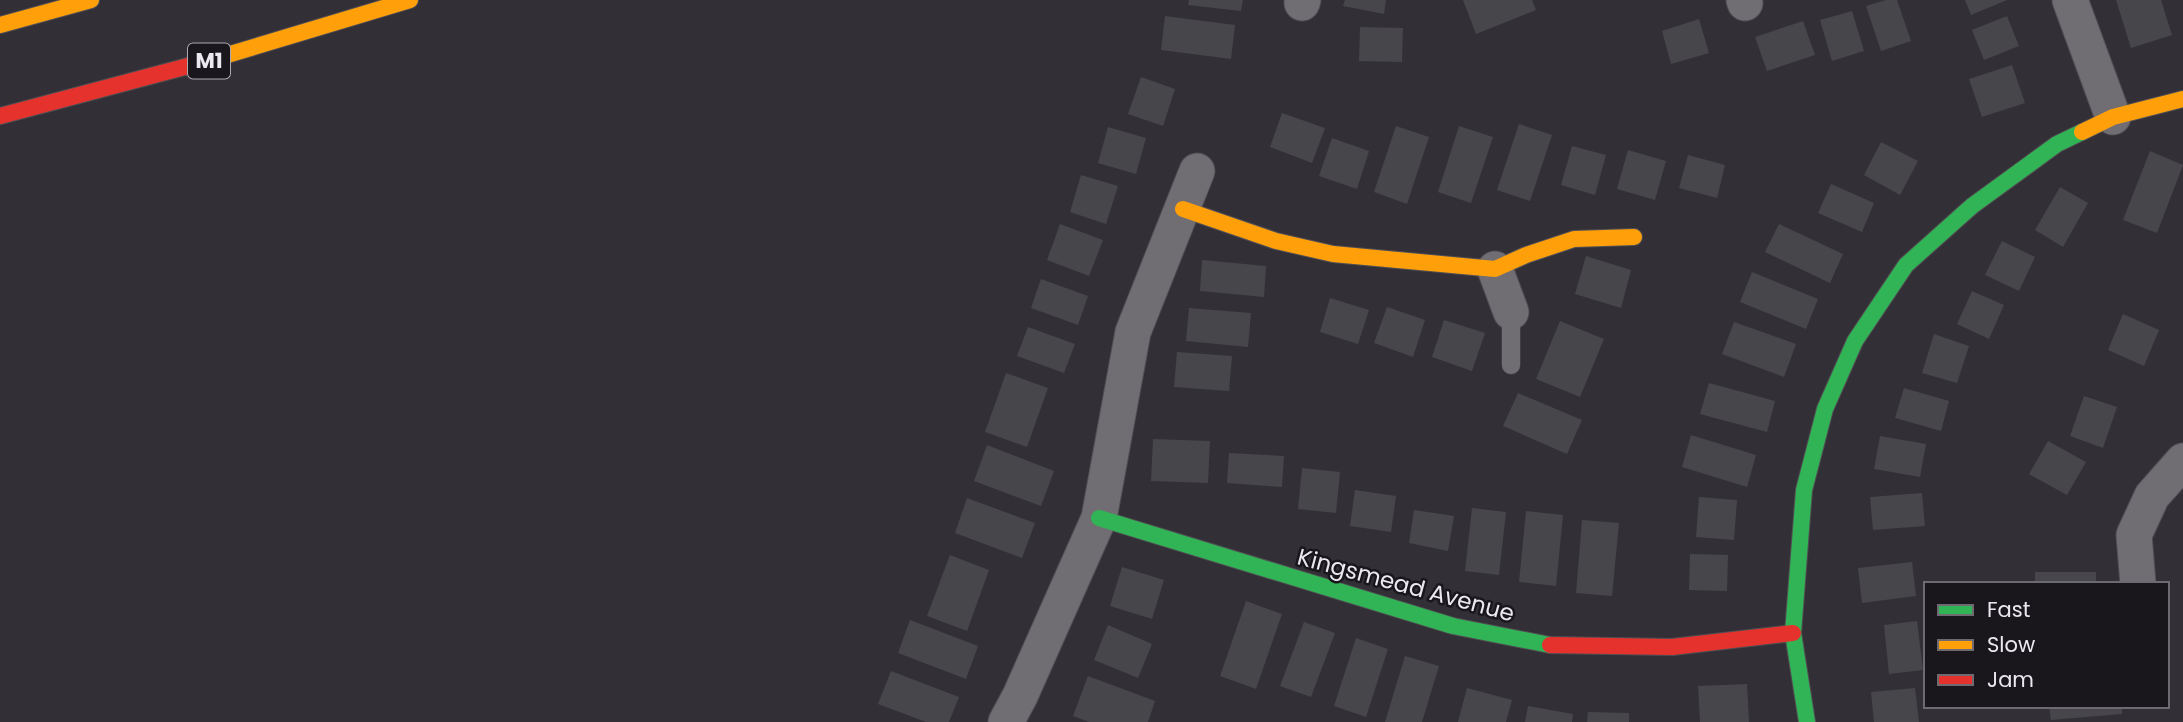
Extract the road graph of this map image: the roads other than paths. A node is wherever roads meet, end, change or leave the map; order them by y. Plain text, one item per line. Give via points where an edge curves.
1 (91, 0) edge
2 (411, 0) edge
3 (2070, 0) edge
4 (0, 25) edge
5 (2183, 99) edge
6 (2, 116) edge
7 (2113, 117) junction
8 (1196, 171) dead end
9 (1183, 209) junction
10 (1634, 237) dead end
11 (1495, 269) junction
12 (1511, 312) joint
13 (1511, 365) dead end
14 (2183, 461) edge
15 (1098, 518) junction
16 (2138, 582) edge
17 (1793, 633) junction
18 (1006, 722) edge
19 (1807, 722) edge

1 - 4 main road
2 - 6 main road, M1 via 188,67
3 - 7 street
5 - 7 main road
7 - 17 main road via 2057,144 1972,206 1906,265 1855,341 1825,409 1804,489
8 - 9 street
9 - 11 main road via 1276,241 1333,254
9 - 15 street via 1133,332
10 - 11 main road via 1574,239
11 - 12 street
12 - 13 lane
14 - 16 street via 2152,496 2134,535
15 - 17 main road, Kingsmead Avenue via 1453,626 1545,645 1672,647
15 - 18 street
17 - 19 main road

